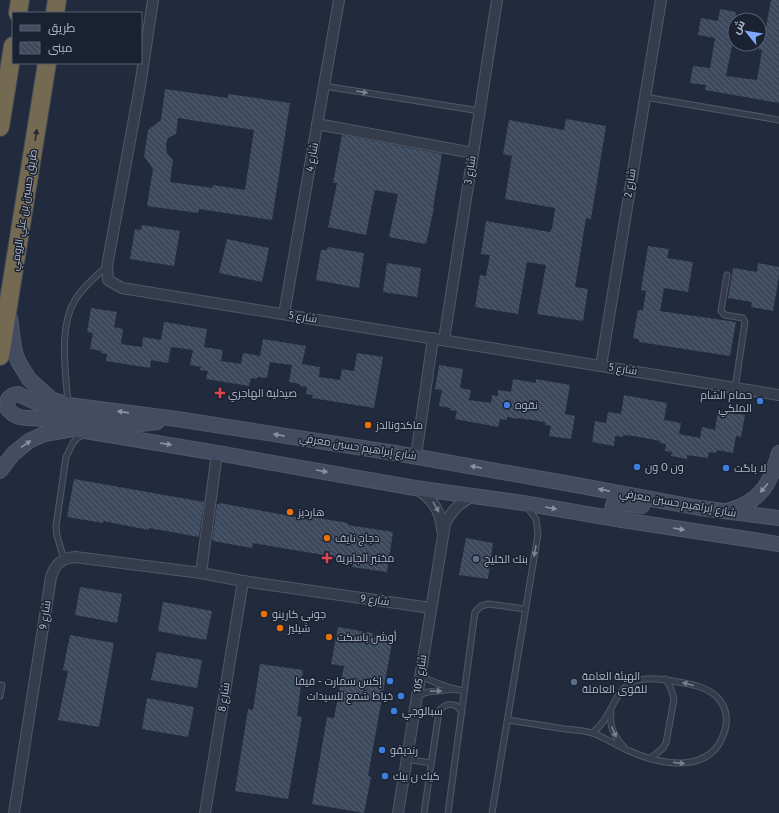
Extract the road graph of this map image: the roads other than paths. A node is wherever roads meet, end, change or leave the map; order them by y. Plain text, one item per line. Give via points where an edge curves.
1 (20, 0) edge
2 (57, 0) edge
3 (153, 0) edge
4 (339, 0) edge
5 (497, 0) edge
6 (661, 0) edge
7 (18, 12) edge
8 (55, 12) edge
9 (12, 52) edge
10 (47, 64) edge
11 (324, 86) junction
12 (644, 96) junction
13 (480, 111) junction
14 (779, 120) edge
15 (317, 124) junction
16 (0, 127) edge
17 (473, 153) junction
18 (107, 266) junction
19 (727, 275) dead end
20 (10, 298) junction
21 (284, 314) junction
22 (433, 338) junction
23 (444, 340) junction
24 (0, 356) edge
25 (601, 366) junction
26 (735, 388) junction
27 (779, 395) edge
28 (68, 405) junction
29 (177, 419) junction
30 (73, 429) junction
31 (88, 431) junction
32 (217, 453) junction
33 (779, 453) edge
34 (416, 456) junction
35 (0, 472) edge
36 (415, 488) junction
37 (474, 496) junction
38 (523, 504) junction
39 (700, 508) junction
40 (725, 512) junction
41 (779, 518) edge
42 (622, 520) junction
43 (443, 534) junction
44 (779, 544) edge
45 (64, 560) junction
46 (202, 573) junction
47 (243, 581) junction
48 (431, 608) junction
49 (525, 609) junction
50 (420, 675) junction
51 (665, 679) junction
52 (2, 685) dead end
53 (455, 690) junction
54 (464, 691) junction
55 (417, 695) junction
56 (0, 696) edge
57 (611, 709) junction
58 (462, 713) junction
59 (508, 720) junction
60 (592, 733) junction
61 (628, 751) junction
62 (652, 758) junction
63 (406, 759) junction
64 (431, 763) junction
65 (14, 813) edge
66 (205, 813) edge
67 (398, 813) edge
68 (424, 813) edge
69 (448, 813) edge
70 (492, 813) edge

1 - 7 highway
2 - 8 highway
3 - 18 street
4 - 11 street, شارع 4
5 - 13 street, شارع 3
6 - 12 street, شارع 2
9 - 16 highway
20 -> 10 highway, طريق حسين بن علي الرومي
11 -> 13 lane
11 - 15 street, شارع 4
12 - 14 lane
12 - 25 street, شارع 2
13 - 17 street, شارع 3
15 - 17 street
15 - 21 street, شارع 4
17 - 23 street, شارع 3
18 - 21 street, شارع 5 via 108,280 122,288
18 - 28 lane via 87,284 74,301 66,326 64,349
19 - 26 lane via 721,311 725,315 743,318 745,322
20 - 24 highway, طريق حسين بن علي الرومي
20 - 28 street, شارع إبراهيم حسين معرفي via 11,328 18,361 29,379 44,394
21 - 22 street, شارع 5
22 - 23 street, شارع 5
22 - 34 street
23 - 25 street, شارع 5
25 - 26 street, شارع 5
26 - 27 street, شارع 5
29 -> 28 street, شارع إبراهيم حسين معرفي
29 - 30 street via 131,425 54,411 18,394 8,399 7,408 14,415 42,419
34 -> 29 street, شارع إبراهيم حسين معرفي
30 - 31 street
35 -> 30 street via 13,454 29,441 44,434
31 -> 32 street
31 - 45 lane via 77,438 66,457 56,526
32 -> 36 street
32 - 46 street
33 -> 40 street via 773,474 765,488 748,503
39 -> 34 street, شارع إبراهيم حسين معرفي
36 - 37 street
36 -> 43 street, شارع 105 via 433,502 439,512
37 - 38 street
37 - 43 street, شارع 105 via 456,507 445,524
38 -> 42 street
38 -> 49 lane via 534,515 538,529
39 - 40 street, شارع إبراهيم حسين معرفي
39 - 42 street via 675,510 615,504 612,510
40 - 41 street, شارع إبراهيم حسين معرفي
42 -> 44 street
43 - 48 street, شارع 105
45 - 46 street, شارع 9 via 75,557
45 - 65 street, شارع 9 via 56,566 51,577
46 - 47 street, شارع 9
47 - 48 street, شارع 9
47 - 66 street, شارع 8
48 - 50 street, شارع 105
49 - 54 lane via 489,604 477,609
49 - 59 lane
50 - 53 lane
50 - 55 street, شارع 105
51 - 57 lane via 644,678 634,681 621,692
51 - 62 lane via 674,699 666,743
62 -> 51 lane via 686,764 704,759 718,747 726,728 724,707 717,697 708,690
52 - 56 lane
53 - 54 lane
55 -> 53 lane
54 - 58 lane
55 - 63 street, شارع 105
57 - 60 lane via 602,725
57 -> 61 lane via 614,734
58 - 64 lane via 458,707 451,704 444,706 440,711
58 - 69 lane
59 - 60 lane
59 - 70 lane
60 - 61 lane
61 - 62 lane
63 - 64 lane
63 - 67 street, شارع 105
64 - 68 lane

